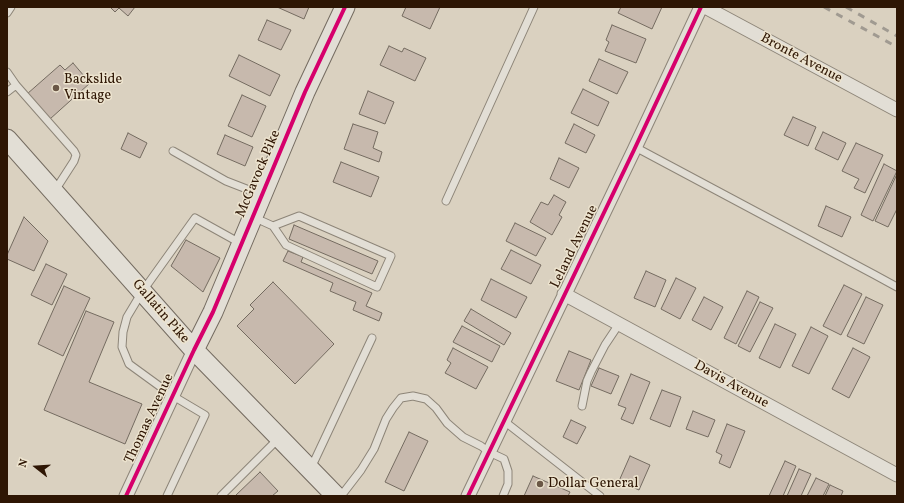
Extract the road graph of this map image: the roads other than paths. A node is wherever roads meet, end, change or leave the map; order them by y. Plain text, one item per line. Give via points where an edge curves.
1 (12, 7) edge
2 (345, 7) edge
3 (534, 7) edge
4 (701, 7) edge
5 (705, 7) edge
6 (7, 13) edge
7 (7, 72) edge
8 (16, 85) junction
9 (7, 92) edge
10 (897, 110) edge
11 (7, 139) edge
12 (635, 146) junction
13 (172, 152) dead end
14 (54, 192) junction
15 (262, 195) junction
16 (446, 201) dead end
17 (253, 217) junction
18 (273, 226) junction
19 (242, 244) junction
20 (897, 287) edge
21 (142, 292) junction
22 (564, 294) junction
23 (618, 324) junction
24 (372, 338) dead end
25 (194, 350) junction
26 (173, 396) junction
27 (582, 406) dead end
28 (504, 421) junction
29 (279, 438) junction
30 (489, 452) junction
31 (310, 470) junction
32 (897, 475) edge
33 (590, 488) junction
34 (126, 496) edge
35 (167, 496) edge
36 (221, 496) edge
37 (336, 496) edge
38 (341, 496) edge
39 (468, 496) edge
40 (503, 496) edge
41 (586, 496) edge
42 (600, 496) edge

1 - 6 lane
2 - 15 main road, McGavock Pike via 305,92
3 - 16 lane
4 - 12 street, Leland Avenue
5 - 10 street, Bronte Avenue
7 - 8 lane
8 - 9 lane
8 - 14 lane via 76,155
11 - 14 main road, Gallatin Pike
12 - 20 lane
12 - 22 street, Leland Avenue
13 - 15 lane via 226,181
14 - 21 main road, Gallatin Pike
15 - 17 main road, McGavock Pike
17 - 18 lane
17 - 19 main road, McGavock Pike
18 - 18 lane via 286,245 377,287 391,256 298,216
19 - 21 lane via 195,218
19 - 25 main road, McGavock Pike
21 - 25 main road, Gallatin Pike
21 - 26 lane via 127,317 122,332 122,347 129,364
22 - 23 street, Davis Avenue
22 - 28 street, Leland Avenue
23 - 27 lane via 587,381
23 - 32 street, Davis Avenue
24 - 31 lane
25 - 26 street, Thomas Avenue
25 - 29 main road, Gallatin Pike
26 - 34 street, Thomas Avenue
26 - 35 lane via 205,415
28 - 30 street, Leland Avenue
28 - 33 lane
29 - 31 main road, Gallatin Pike
29 - 36 lane
30 - 38 lane via 463,437 426,399 413,396 401,398 386,419 374,449
30 - 39 street, Leland Avenue
30 - 40 lane via 504,459 508,471 508,484
31 - 37 main road, Gallatin Pike
33 - 41 lane
33 - 42 lane

